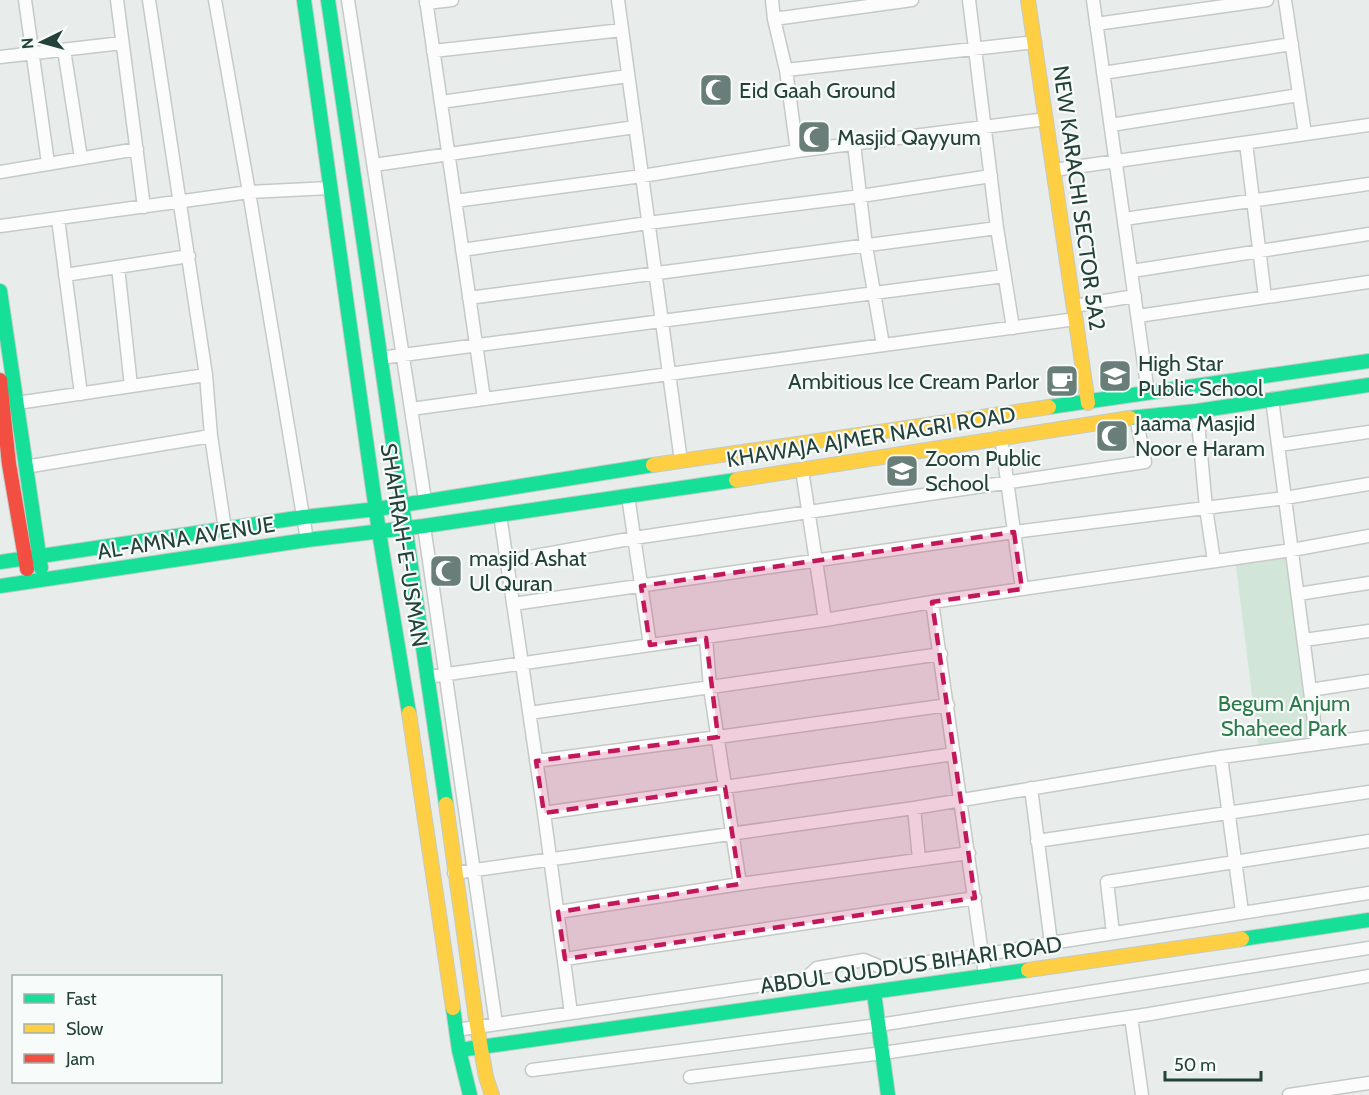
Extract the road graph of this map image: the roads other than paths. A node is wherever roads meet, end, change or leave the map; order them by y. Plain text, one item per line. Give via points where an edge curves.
1 (25, 0) edge
2 (117, 0) edge
3 (149, 0) edge
4 (214, 0) edge
5 (304, 0) edge
6 (328, 0) edge
7 (348, 0) edge
8 (452, 0) edge
9 (618, 0) edge
10 (772, 0) edge
11 (912, 0) edge
12 (969, 0) edge
13 (1028, 0) edge
14 (1093, 0) edge
15 (1267, 0) edge
16 (1285, 0) edge
17 (426, 2) edge
18 (774, 19) junction
19 (1096, 24) junction
20 (622, 30) junction
21 (1035, 42) junction
22 (123, 43) junction
23 (1292, 44) junction
24 (976, 48) junction
25 (64, 50) junction
26 (433, 51) junction
27 (34, 53) junction
28 (0, 57) edge
29 (786, 70) junction
30 (1103, 73) junction
31 (628, 76) junction
32 (1299, 95) junction
33 (441, 102) junction
34 (1046, 119) junction
35 (1111, 125) junction
36 (1369, 125) edge
37 (635, 127) junction
38 (986, 127) junction
39 (1305, 134) junction
40 (1246, 142) junction
41 (854, 144) junction
42 (136, 149) junction
43 (796, 151) junction
44 (448, 154) junction
45 (81, 158) junction
46 (1116, 161) junction
47 (48, 163) junction
48 (374, 165) junction
49 (1054, 170) junction
50 (0, 171) edge
51 (642, 176) junction
52 (991, 176) junction
53 (1369, 184) edge
54 (330, 188) junction
55 (249, 192) junction
56 (861, 196) junction
57 (455, 201) junction
58 (1253, 201) junction
59 (181, 202) junction
60 (144, 207) junction
61 (58, 219) junction
62 (1124, 219) junction
63 (648, 223) junction
64 (0, 226) edge
65 (997, 228) junction
66 (1369, 234) edge
67 (866, 246) junction
68 (462, 250) junction
69 (1259, 251) junction
70 (189, 256) junction
71 (118, 267) junction
72 (1132, 271) junction
73 (655, 274) junction
74 (65, 275) junction
75 (1004, 276) junction
76 (1369, 282) edge
77 (0, 291) edge
78 (874, 294) junction
79 (1135, 296) junction
80 (1265, 297) junction
81 (469, 298) junction
82 (1075, 312) junction
83 (1138, 316) junction
84 (662, 322) junction
85 (1012, 328) junction
86 (476, 345) junction
87 (883, 345) junction
88 (403, 355) junction
89 (380, 358) junction
90 (1369, 361) edge
91 (668, 374) junction
92 (206, 375) junction
93 (0, 380) edge
94 (1220, 382) junction
95 (1369, 385) edge
96 (131, 386) junction
97 (1149, 393) junction
98 (81, 394) junction
99 (484, 399) junction
100 (1272, 399) junction
101 (17, 403) junction
102 (1088, 403) junction
103 (1223, 406) junction
104 (411, 409) junction
105 (1197, 411) junction
106 (2, 414) edge
107 (1136, 417) junction
108 (908, 429) junction
109 (1369, 432) edge
110 (211, 436) junction
111 (1000, 437) junction
112 (1279, 445) junction
113 (912, 451) junction
114 (681, 461) junction
115 (5, 464) edge
116 (26, 467) junction
117 (802, 470) junction
118 (592, 476) junction
119 (1007, 482) junction
120 (1369, 484) edge
121 (628, 496) junction
122 (1285, 498) junction
123 (425, 500) junction
124 (596, 501) junction
125 (403, 504) junction
126 (1206, 508) junction
127 (377, 509) junction
128 (809, 513) junction
129 (500, 515) junction
130 (304, 517) junction
131 (424, 526) junction
132 (406, 528) junction
133 (225, 529) junction
134 (379, 532) junction
135 (1014, 532) junction
136 (1369, 536) edge
137 (634, 538) junction
138 (307, 540) junction
139 (1292, 550) junction
140 (33, 558) junction
141 (816, 560) junction
142 (507, 561) junction
143 (1214, 561) junction
144 (0, 562) edge
145 (36, 581) junction
146 (1369, 583) edge
147 (0, 586) edge
148 (641, 586) junction
149 (1022, 589) junction
150 (1298, 594) junction
151 (932, 602) junction
152 (513, 604) junction
153 (825, 620) junction
154 (1369, 631) edge
155 (706, 638) junction
156 (1304, 640) junction
157 (650, 645) junction
158 (941, 654) junction
159 (520, 663) junction
160 (447, 673) junction
161 (427, 677) junction
162 (1369, 681) edge
163 (710, 688) junction
164 (1310, 690) junction
165 (948, 705) junction
166 (529, 713) junction
167 (718, 737) junction
168 (1369, 737) edge
169 (1317, 744) junction
170 (954, 754) junction
171 (1221, 757) junction
172 (536, 761) junction
173 (725, 787) junction
174 (1030, 788) junction
175 (1369, 792) edge
176 (961, 800) junction
177 (914, 808) junction
178 (1229, 812) junction
179 (544, 813) junction
180 (732, 832) junction
181 (1037, 841) junction
182 (1369, 842) edge
183 (969, 853) junction
184 (919, 859) junction
185 (551, 861) junction
186 (1235, 862) junction
187 (475, 871) junction
188 (454, 873) junction
189 (740, 884) junction
190 (1369, 893) edge
191 (975, 898) junction
192 (558, 912) junction
193 (1242, 912) junction
194 (1369, 920) edge
195 (1113, 933) junction
196 (1051, 943) junction
197 (1369, 948) edge
198 (982, 955) junction
199 (565, 959) junction
200 (985, 975) junction
201 (1369, 976) edge
202 (874, 993) junction
203 (571, 1013) junction
204 (1131, 1017) junction
205 (496, 1024) junction
206 (879, 1025) junction
207 (477, 1026) junction
208 (456, 1030) junction
209 (480, 1046) junction
210 (459, 1050) junction
211 (883, 1053) junction
212 (532, 1070) dead end
213 (690, 1077) dead end
214 (1369, 1083) edge
215 (470, 1095) edge
216 (492, 1095) edge
217 (888, 1095) edge
218 (1142, 1095) edge
219 (1289, 1095) edge

1 - 27 street
2 - 22 street
3 - 59 street
4 - 55 street
5 - 54 main road, SHAHRAH-E-USMAN
6 - 89 main road, SHAHRAH-E-USMAN
7 - 48 street
8 - 17 street
9 - 20 street
10 - 18 street
11 - 18 street
12 - 24 street
13 - 21 main road, NEW KARACHI SECTOR 5A2
14 - 19 street
15 - 19 street
16 - 23 street
17 - 26 street
18 - 29 street
19 - 30 street
20 - 26 street
20 - 31 street
21 - 24 street
21 - 34 main road, NEW KARACHI SECTOR 5A2
22 - 25 street
22 - 42 street
23 - 30 street
23 - 32 street
24 - 29 street
24 - 38 street
25 - 27 street
25 - 45 street
26 - 33 street
27 - 28 street
27 - 47 street
29 - 43 street
30 - 35 street
31 - 33 street
31 - 37 street
32 - 35 street
32 - 39 street
33 - 44 street
34 - 38 street
34 - 49 main road, NEW KARACHI SECTOR 5A2
35 - 46 street
36 - 39 street
37 - 44 street
37 - 51 street
38 - 41 street
38 - 52 street
39 - 40 street
40 - 46 street
40 - 58 street
41 - 43 street
41 - 56 street
42 - 45 street
42 - 60 street
43 - 51 street
44 - 48 street
44 - 57 street
45 - 47 street
46 - 49 street
46 - 62 street
47 - 50 street
48 - 88 street
49 - 82 main road, NEW KARACHI SECTOR 5A2
51 - 57 street
51 - 63 street
52 - 56 street
52 - 65 street
53 - 58 street
54 - 55 street
54 - 127 main road, SHAHRAH-E-USMAN
55 - 59 street
55 - 130 street
56 - 63 street
56 - 67 street
57 - 68 street
58 - 62 street
58 - 69 street
59 - 60 street
59 - 70 street
60 - 61 street
61 - 64 street
61 - 74 street
62 - 72 street
63 - 68 street
63 - 73 street
65 - 67 street
65 - 75 street
66 - 69 street
67 - 73 street
67 - 78 street
68 - 81 street
69 - 72 street
69 - 80 street
70 - 71 street
70 - 92 street
71 - 74 street
71 - 96 street
72 - 79 street
73 - 81 street
73 - 84 street
74 - 98 street
75 - 78 street
75 - 85 street
76 - 80 street
77 - 101 main road
78 - 84 street
78 - 87 street
79 - 82 street
79 - 83 street
80 - 83 street
81 - 86 street
82 - 85 street
82 - 102 main road, NEW KARACHI SECTOR 5A2
83 - 97 street
84 - 86 street
84 - 91 street
85 - 87 street
86 - 88 street
86 - 99 street
87 - 91 street
88 - 89 street
88 - 104 street
89 - 125 main road, SHAHRAH-E-USMAN
90 - 94 main road, KHAWAJA AJMER NAGRI ROAD
91 - 99 street
91 - 114 street
92 - 96 street
92 - 110 street
93 - 106 main road
94 - 97 main road, KHAWAJA AJMER NAGRI ROAD
94 - 103 main road
95 - 100 main road, KHAWAJA AJMER NAGRI ROAD
96 - 98 street
97 - 102 main road, KHAWAJA AJMER NAGRI ROAD
98 - 101 street
99 - 104 street
100 - 103 main road, KHAWAJA AJMER NAGRI ROAD
100 - 112 street
101 - 116 main road
102 - 108 main road, KHAWAJA AJMER NAGRI ROAD
103 - 105 main road, KHAWAJA AJMER NAGRI ROAD
104 - 123 street
105 - 107 main road, KHAWAJA AJMER NAGRI ROAD
105 - 126 street
106 - 115 main road
107 - 111 main road, KHAWAJA AJMER NAGRI ROAD
107 - 119 street via 1145,462
108 - 113 main road
108 - 114 main road, KHAWAJA AJMER NAGRI ROAD
109 - 112 street
110 - 116 street
110 - 133 street
111 - 113 main road, KHAWAJA AJMER NAGRI ROAD
111 - 119 street
112 - 122 street
113 - 117 main road, KHAWAJA AJMER NAGRI ROAD
114 - 118 main road, KHAWAJA AJMER NAGRI ROAD
115 - 140 main road
116 - 140 main road
117 - 121 main road, KHAWAJA AJMER NAGRI ROAD
117 - 128 street
118 - 123 main road, KHAWAJA AJMER NAGRI ROAD
118 - 124 main road
119 - 128 street
119 - 135 street
120 - 122 street
121 - 124 main road, KHAWAJA AJMER NAGRI ROAD
121 - 137 street
122 - 126 street
122 - 139 street
123 - 125 main road, KHAWAJA AJMER NAGRI ROAD
124 - 129 main road, KHAWAJA AJMER NAGRI ROAD
125 - 127 main road, KHAWAJA AJMER NAGRI ROAD
125 - 132 main road, SHAHRAH-E-USMAN
126 - 135 street
126 - 143 street
127 - 130 main road, KHAWAJA AJMER NAGRI ROAD
127 - 134 main road, SHAHRAH-E-USMAN
128 - 137 street
128 - 141 street
129 - 131 main road, KHAWAJA AJMER NAGRI ROAD
129 - 142 street
130 - 133 main road, KHAWAJA AJMER NAGRI ROAD
130 - 138 street
131 - 132 main road, KHAWAJA AJMER NAGRI ROAD
131 - 160 street
132 - 134 main road, KHAWAJA AJMER NAGRI ROAD
132 - 161 main road, SHAHRAH-E-USMAN
133 - 140 main road, KHAWAJA AJMER NAGRI ROAD
134 - 138 main road, AL-AMNA AVENUE
134 - 208 main road, SHAHRAH-E-USMAN
135 - 141 street
135 - 149 street
136 - 139 street
137 - 142 street
137 - 148 street
138 - 145 main road, AL-AMNA AVENUE
139 - 143 street
139 - 150 street
140 - 144 main road, KHAWAJA AJMER NAGRI ROAD
140 - 145 main road
141 - 148 street
141 - 153 street
142 - 152 street
143 - 149 street
145 - 147 main road, AL-AMNA AVENUE
146 - 150 street
148 - 152 street
148 - 157 street
149 - 151 street
150 - 156 street
151 - 153 street
151 - 158 street
152 - 159 street
153 - 155 street
154 - 156 street
155 - 157 street
155 - 163 street
156 - 164 street
157 - 159 street
158 - 163 street
158 - 165 street
159 - 160 street
159 - 166 street
160 - 161 street
160 - 187 street
161 - 188 main road, SHAHRAH-E-USMAN
162 - 164 street
163 - 166 street
163 - 167 street
164 - 169 street
165 - 167 street
165 - 170 street
166 - 172 street
167 - 172 street
167 - 173 street
168 - 169 street
169 - 171 street
170 - 173 street
170 - 176 street
171 - 174 street
171 - 178 street
172 - 179 street
173 - 179 street
173 - 180 street
174 - 176 street
174 - 181 street
175 - 178 street
176 - 177 street
176 - 183 street
177 - 180 street
177 - 184 street
178 - 181 street
178 - 186 street
179 - 185 street
180 - 185 street
180 - 189 street
181 - 196 street
182 - 186 street
183 - 184 street
183 - 191 street
184 - 189 street
185 - 187 street
185 - 192 street
186 - 193 street
186 - 195 street via 1107,882
187 - 188 street
187 - 205 street
188 - 207 main road, SHAHRAH-E-USMAN
189 - 192 street
190 - 193 street
191 - 198 street
191 - 199 street
192 - 199 street
193 - 195 street
194 - 200 main road, ABDUL QUDDUS BIHARI ROAD
195 - 196 street
196 - 198 street
197 - 206 street
198 - 200 street
198 - 203 street via 883,968 864,960 817,968 805,979
199 - 203 street
200 - 202 main road, ABDUL QUDDUS BIHARI ROAD
201 - 204 street
202 - 206 main road
202 - 209 main road, ABDUL QUDDUS BIHARI ROAD
203 - 205 street
204 - 211 street
204 - 218 street
205 - 207 street
206 - 211 main road
206 - 212 street
207 - 208 street
207 - 209 main road, SHAHRAH-E-USMAN
208 - 210 main road, SHAHRAH-E-USMAN
209 - 210 main road, ABDUL QUDDUS BIHARI ROAD
209 - 216 main road, SHAHRAH-E-USMAN
210 - 215 main road, SHAHRAH-E-USMAN
211 - 213 street
211 - 217 main road
214 - 219 street

